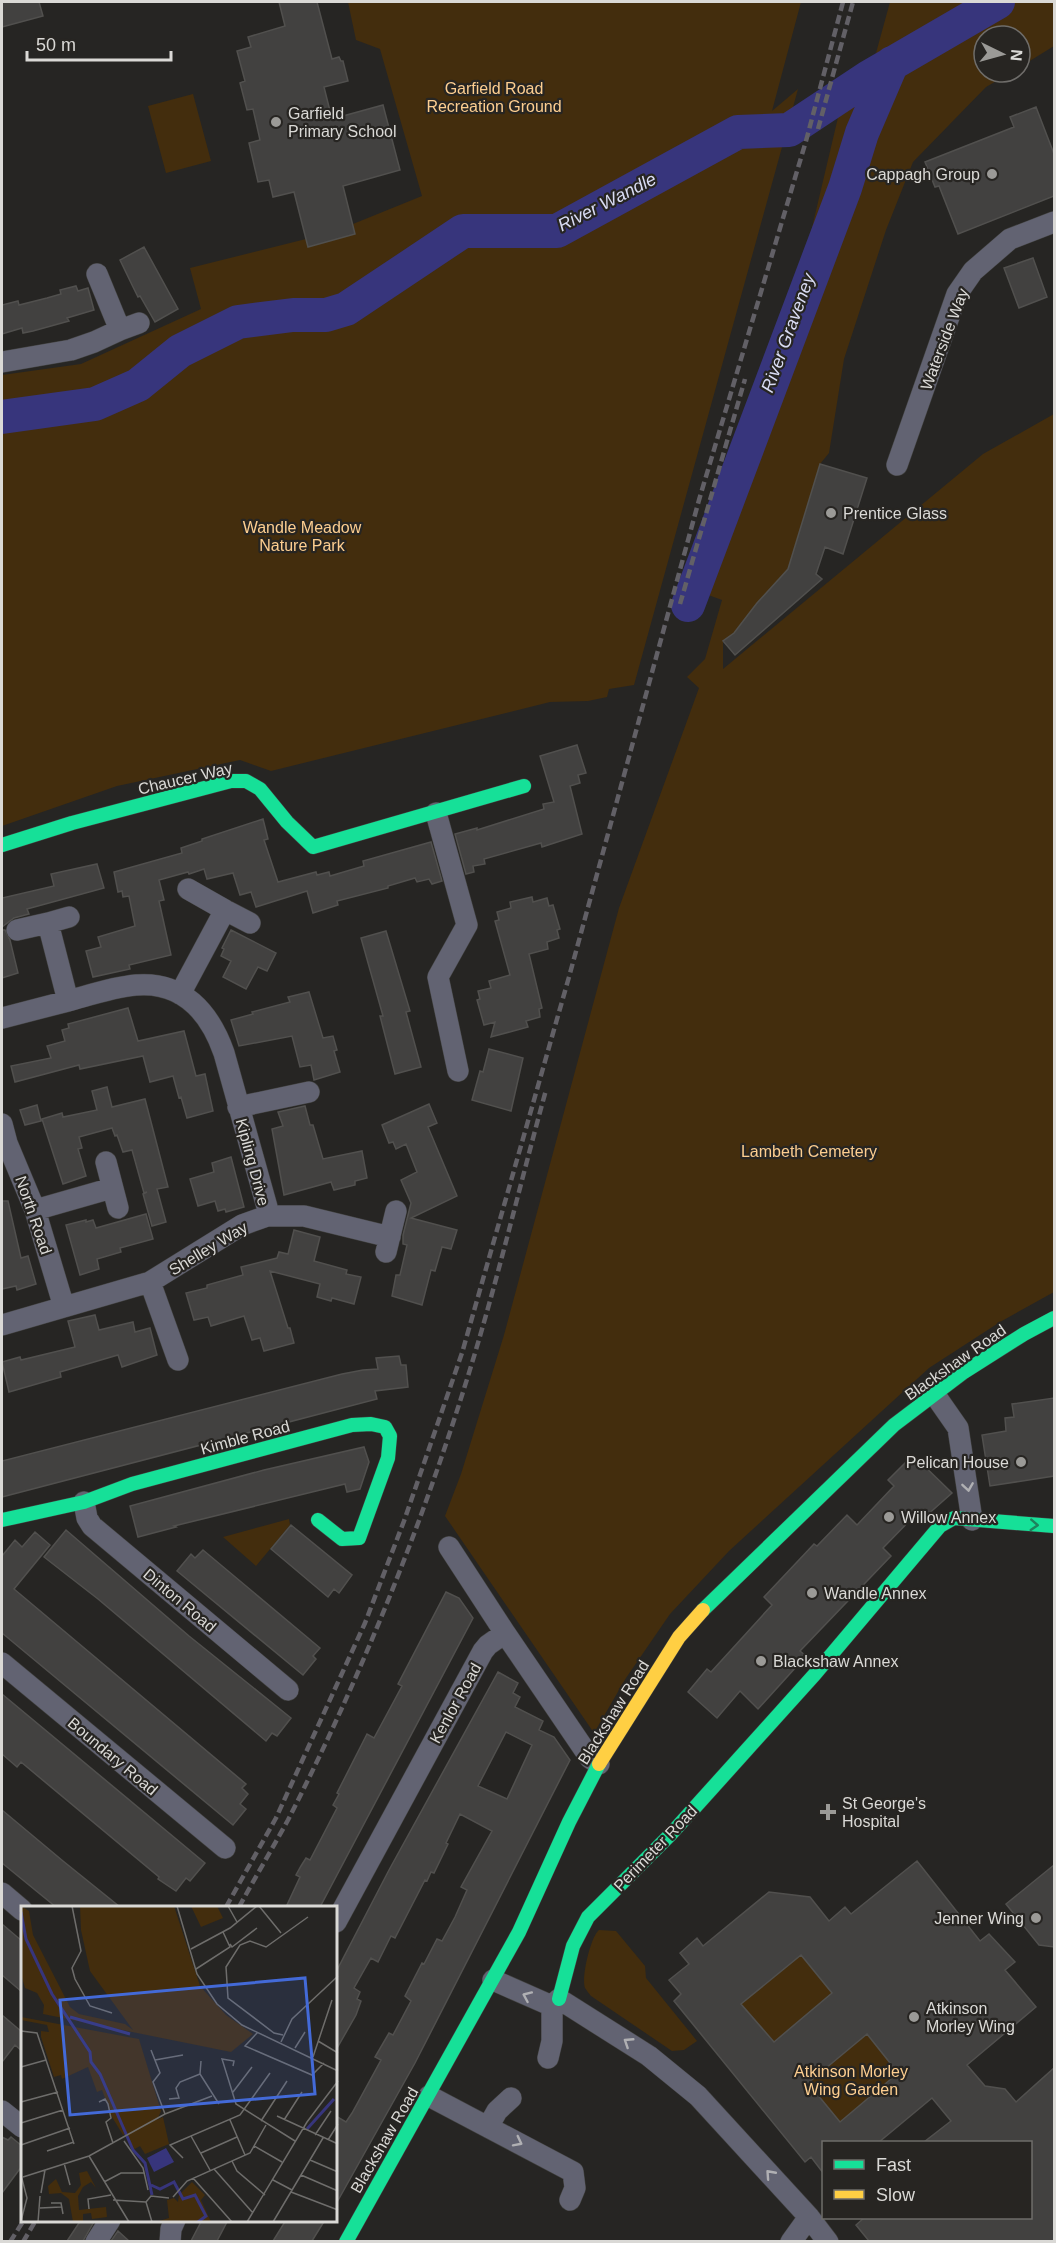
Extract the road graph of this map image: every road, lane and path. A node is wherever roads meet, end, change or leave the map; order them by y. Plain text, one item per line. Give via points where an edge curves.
1 (1054, 222) edge
2 (97, 274) dead end
3 (2, 362) edge
4 (897, 465) dead end
5 (524, 786) dead end
6 (436, 813) junction
7 (2, 845) edge
8 (188, 890) dead end
9 (225, 910) junction
10 (69, 917) dead end
11 (48, 923) junction
12 (250, 923) dead end
13 (17, 930) dead end
14 (180, 994) junction
15 (68, 1001) junction
16 (2, 1018) edge
17 (458, 1071) dead end
18 (309, 1092) dead end
19 (238, 1107) junction
20 (3, 1137) edge
21 (105, 1162) dead end
22 (35, 1210) junction
23 (396, 1211) dead end
24 (267, 1216) junction
25 (150, 1282) junction
26 (64, 1307) junction
27 (1054, 1318) edge
28 (2, 1325) edge
29 (178, 1360) dead end
30 (935, 1395) junction
31 (84, 1502) junction
32 (2, 1520) edge
33 (318, 1520) dead end
34 (972, 1520) junction
35 (1054, 1526) edge
36 (449, 1547) dead end
37 (505, 1633) junction
38 (2, 1663) edge
39 (288, 1690) dead end
40 (599, 1764) junction
41 (225, 1848) dead end
42 (2, 1893) edge
43 (21, 1909) edge
44 (338, 1918) edge
45 (493, 1980) junction
46 (555, 2003) junction
47 (548, 2058) dead end
48 (429, 2096) junction
49 (511, 2098) dead end
50 (2, 2111) edge
51 (21, 2126) edge
52 (488, 2127) junction
53 (570, 2200) dead end
54 (809, 2217) junction
55 (109, 2222) edge
56 (174, 2222) edge
57 (96, 2241) edge
58 (170, 2241) edge
59 (346, 2241) edge
60 (791, 2241) edge
61 (828, 2241) edge

1 - 4 street, Waterside Way via 1010,238 973,271 957,294
2 - 3 street via 129,326 71,350
5 - 6 street, Chaucer Way
6 - 7 street, Chaucer Way via 313,847 261,789 246,781 231,781
6 - 17 street via 467,925 438,977
8 - 9 street
9 - 12 street
9 - 14 street
10 - 11 street
11 - 13 street
11 - 15 street
14 - 15 street, Kipling Drive via 139,985
14 - 19 street, Kipling Drive via 201,1009 216,1029
15 - 16 street, Kipling Drive
18 - 19 street, Kipling Drive
19 - 24 street, Kipling Drive
20 - 22 street, North Road
21 - 22 street via 115,1198
22 - 26 street, North Road
23 - 24 street, Shelley Way via 388,1245 304,1216
24 - 25 street, Shelley Way via 242,1225
25 - 26 street, Shelley Way
25 - 29 street
26 - 28 street, Shelley Way
27 - 30 street, Blackshaw Road via 994,1353
30 -> 34 street via 958,1428
30 - 40 street, Blackshaw Road via 894,1425 715,1596 679,1638
31 - 32 street, Kimble Road
31 - 33 street, Kimble Road via 143,1481 352,1425 385,1427 390,1435 389,1448 359,1538 342,1539
31 - 39 street, Dinton Road via 92,1526
34 -> 35 street, Perimeter Road
34 - 46 street, Perimeter Road via 954,1518 940,1526 815,1674 670,1835 588,1917 580,1928
36 - 37 street
37 - 40 street via 590,1758
37 - 44 street, Kenlor Road via 483,1651
38 - 41 street, Boundary Road
40 - 45 street, Blackshaw Road
42 - 43 street
46 -> 45 street
45 - 48 street, Blackshaw Road
46 - 47 street
54 -> 46 street via 690,2089 649,2056
48 - 52 street
48 - 59 street, Blackshaw Road
49 - 52 street
50 - 51 street
52 -> 53 street via 573,2172 575,2188
54 - 60 street
54 - 61 street
55 - 57 street
56 - 58 street

